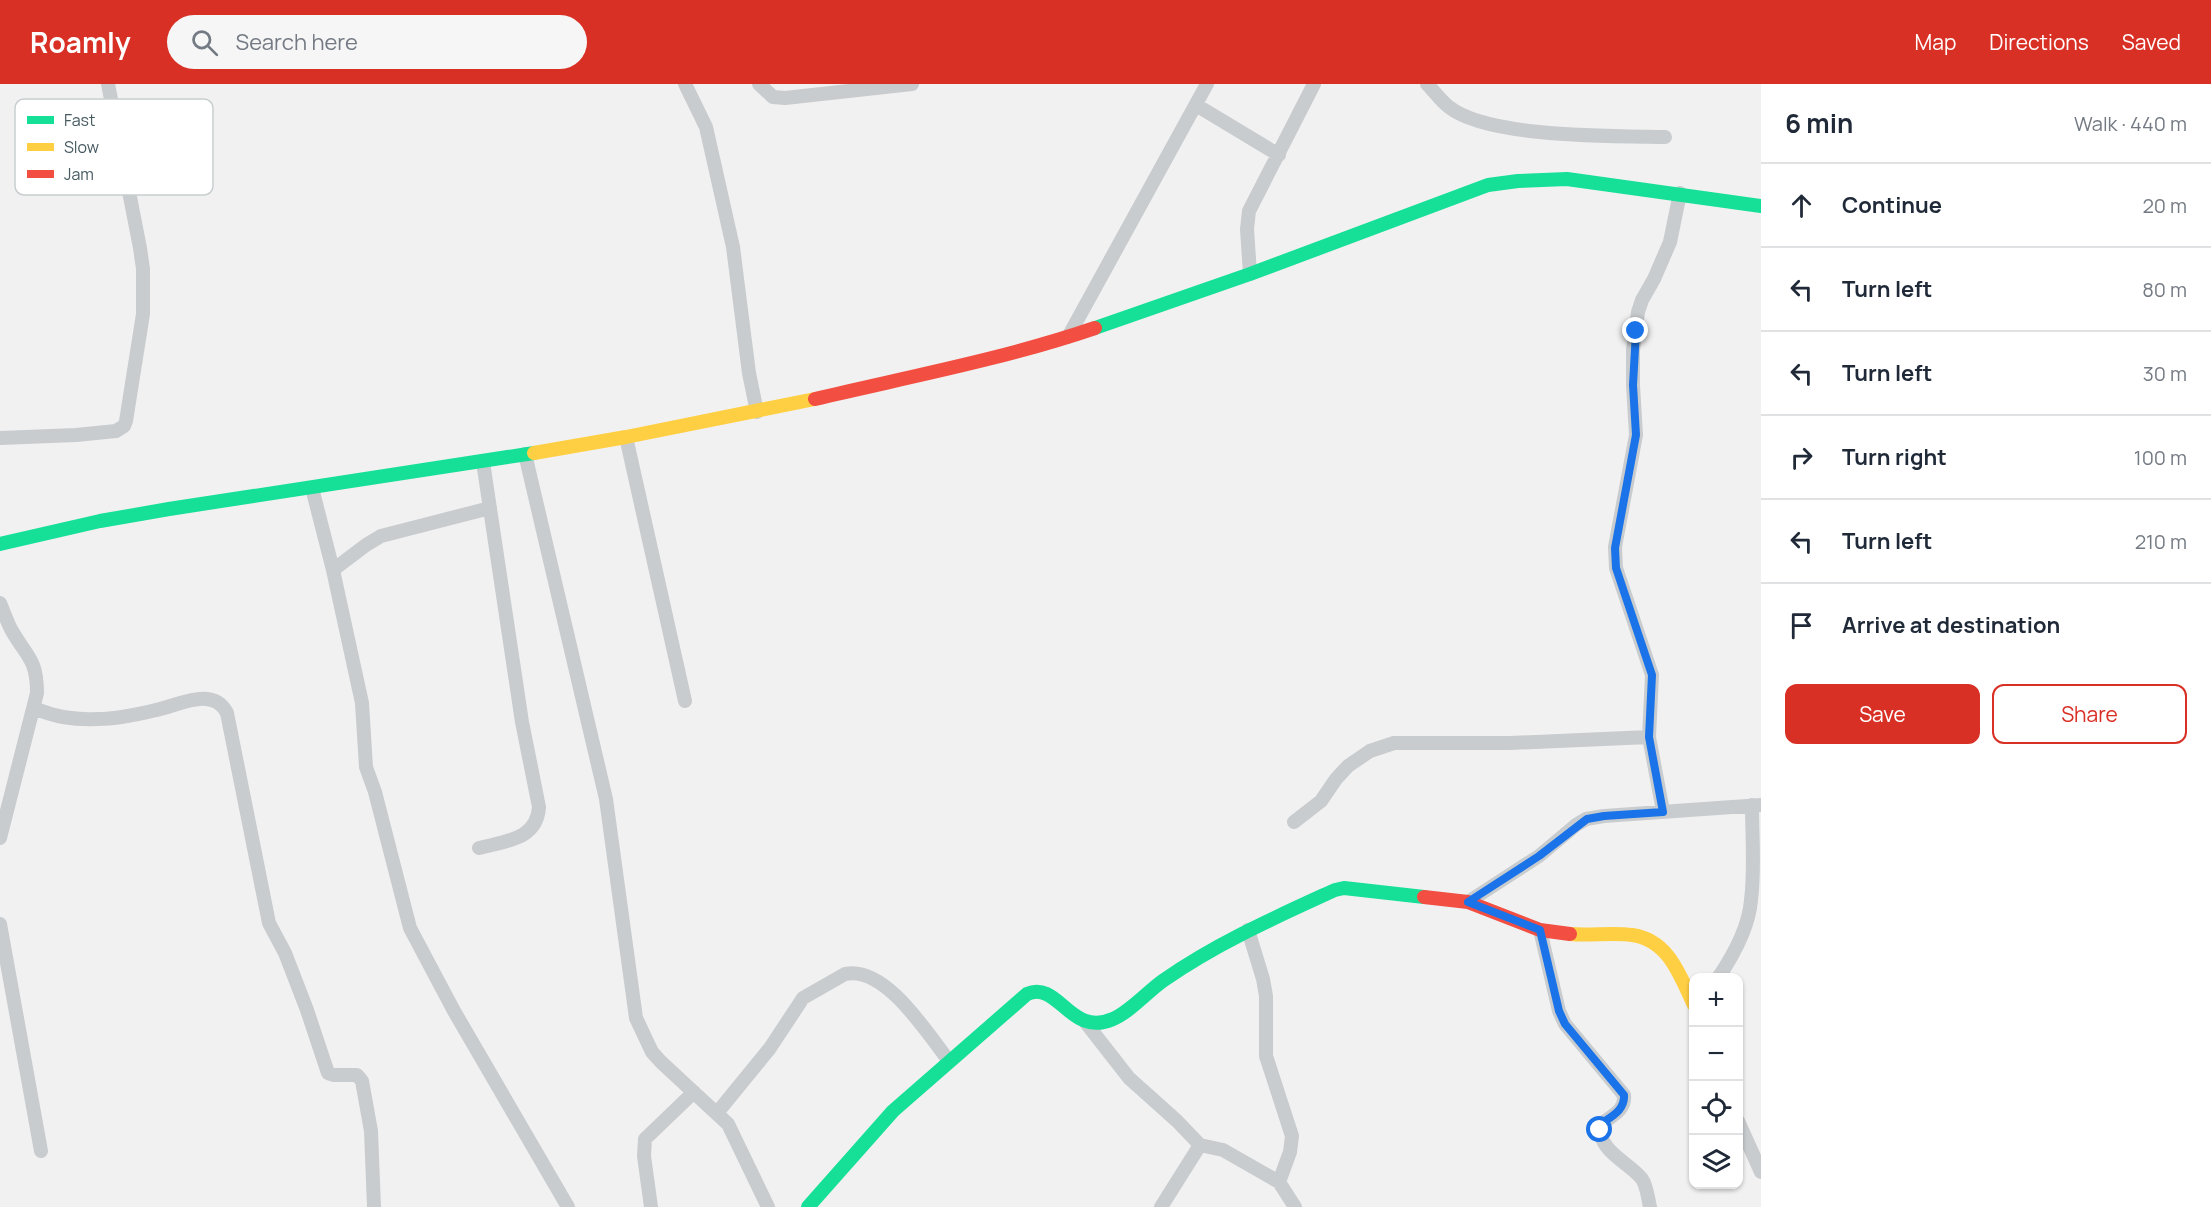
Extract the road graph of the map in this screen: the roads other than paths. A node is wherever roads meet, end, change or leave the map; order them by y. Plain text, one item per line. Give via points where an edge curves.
1 (108, 84) edge
2 (685, 84) edge
3 (759, 84) edge
4 (912, 84) edge
5 (1208, 84) edge
6 (1314, 84) edge
7 (1427, 84) edge
8 (111, 99) edge
9 (1196, 105) junction
10 (1665, 137) dead end
11 (1279, 154) junction
12 (1680, 194) junction
13 (129, 195) edge
14 (1761, 206) edge
15 (1250, 274) junction
16 (1068, 337) junction
17 (757, 412) junction
18 (626, 437) junction
19 (0, 438) edge
20 (525, 454) junction
21 (483, 462) junction
22 (312, 488) junction
23 (490, 508) junction
24 (0, 544) edge
25 (333, 570) junction
26 (0, 603) edge
27 (685, 701) dead end
28 (34, 708) junction
29 (1649, 737) junction
30 (1757, 805) edge
31 (1663, 812) junction
32 (1294, 822) dead end
33 (1, 829) edge
34 (479, 848) dead end
35 (1468, 902) junction
36 (0, 924) edge
37 (1248, 930) junction
38 (1540, 930) junction
39 (1721, 973) edge
40 (1689, 994) edge
41 (1086, 1023) junction
42 (949, 1061) junction
43 (694, 1092) junction
44 (717, 1113) junction
45 (1743, 1132) edge
46 (1200, 1145) junction
47 (41, 1151) dead end
48 (1761, 1172) edge
49 (1279, 1182) junction
50 (374, 1207) edge
51 (568, 1207) edge
52 (651, 1207) edge
53 (768, 1207) edge
54 (808, 1207) edge
55 (1161, 1207) edge
56 (1295, 1207) edge
57 (1650, 1207) edge

1 - 8 street
2 - 17 street via 706,127 733,247
3 - 4 street via 773,97 785,98
5 - 9 street
6 - 11 street
7 - 10 street via 1449,108 1468,118 1501,126 1571,135
9 - 11 street
9 - 16 street
11 - 15 street via 1249,211
12 - 14 street
12 - 15 street via 1567,179 1488,185
12 - 29 street via 1670,242 1638,312 1633,350 1636,435 1615,548 1616,568 1652,675
13 - 19 street via 143,269 143,314 124,426 76,435
15 - 16 street
16 - 17 street
17 - 18 street
18 - 20 street
18 - 27 street
20 - 21 street
20 - 43 street via 606,799 636,1018 652,1052
21 - 22 street
21 - 23 street
22 - 24 street via 100,521
22 - 25 street
23 - 25 street via 381,536
23 - 34 street via 522,722 539,807 538,820 525,834
25 - 51 street via 362,703 366,767 410,928
26 - 28 street via 33,665 37,679
28 - 33 street
28 - 50 street via 67,719 127,717 194,699 214,701 224,708 269,922 285,953 328,1073 357,1075 362,1081 371,1131
29 - 31 street
29 - 32 street via 1394,743 1348,766 1321,801
30 - 31 street
30 - 39 street via 1751,901 1744,927
31 - 35 street via 1587,819
35 - 37 street via 1344,888
35 - 38 street
36 - 47 street
37 - 41 street via 1164,980 1114,1019
37 - 49 street via 1266,996 1266,1056 1292,1136
38 - 40 street via 1632,935 1649,940 1674,962
38 - 57 street via 1565,1024 1624,1095 1622,1108 1601,1124 1600,1136 1615,1157 1642,1178
41 - 42 street via 1045,993 1030,992
41 - 46 street via 1129,1078
42 - 44 street via 902,1000 867,975 852,972 803,998 770,1048
42 - 54 street via 893,1111
43 - 44 street
43 - 52 street via 645,1139
44 - 53 street via 734,1135
45 - 48 street
46 - 49 street via 1223,1150
46 - 55 street
49 - 56 street

